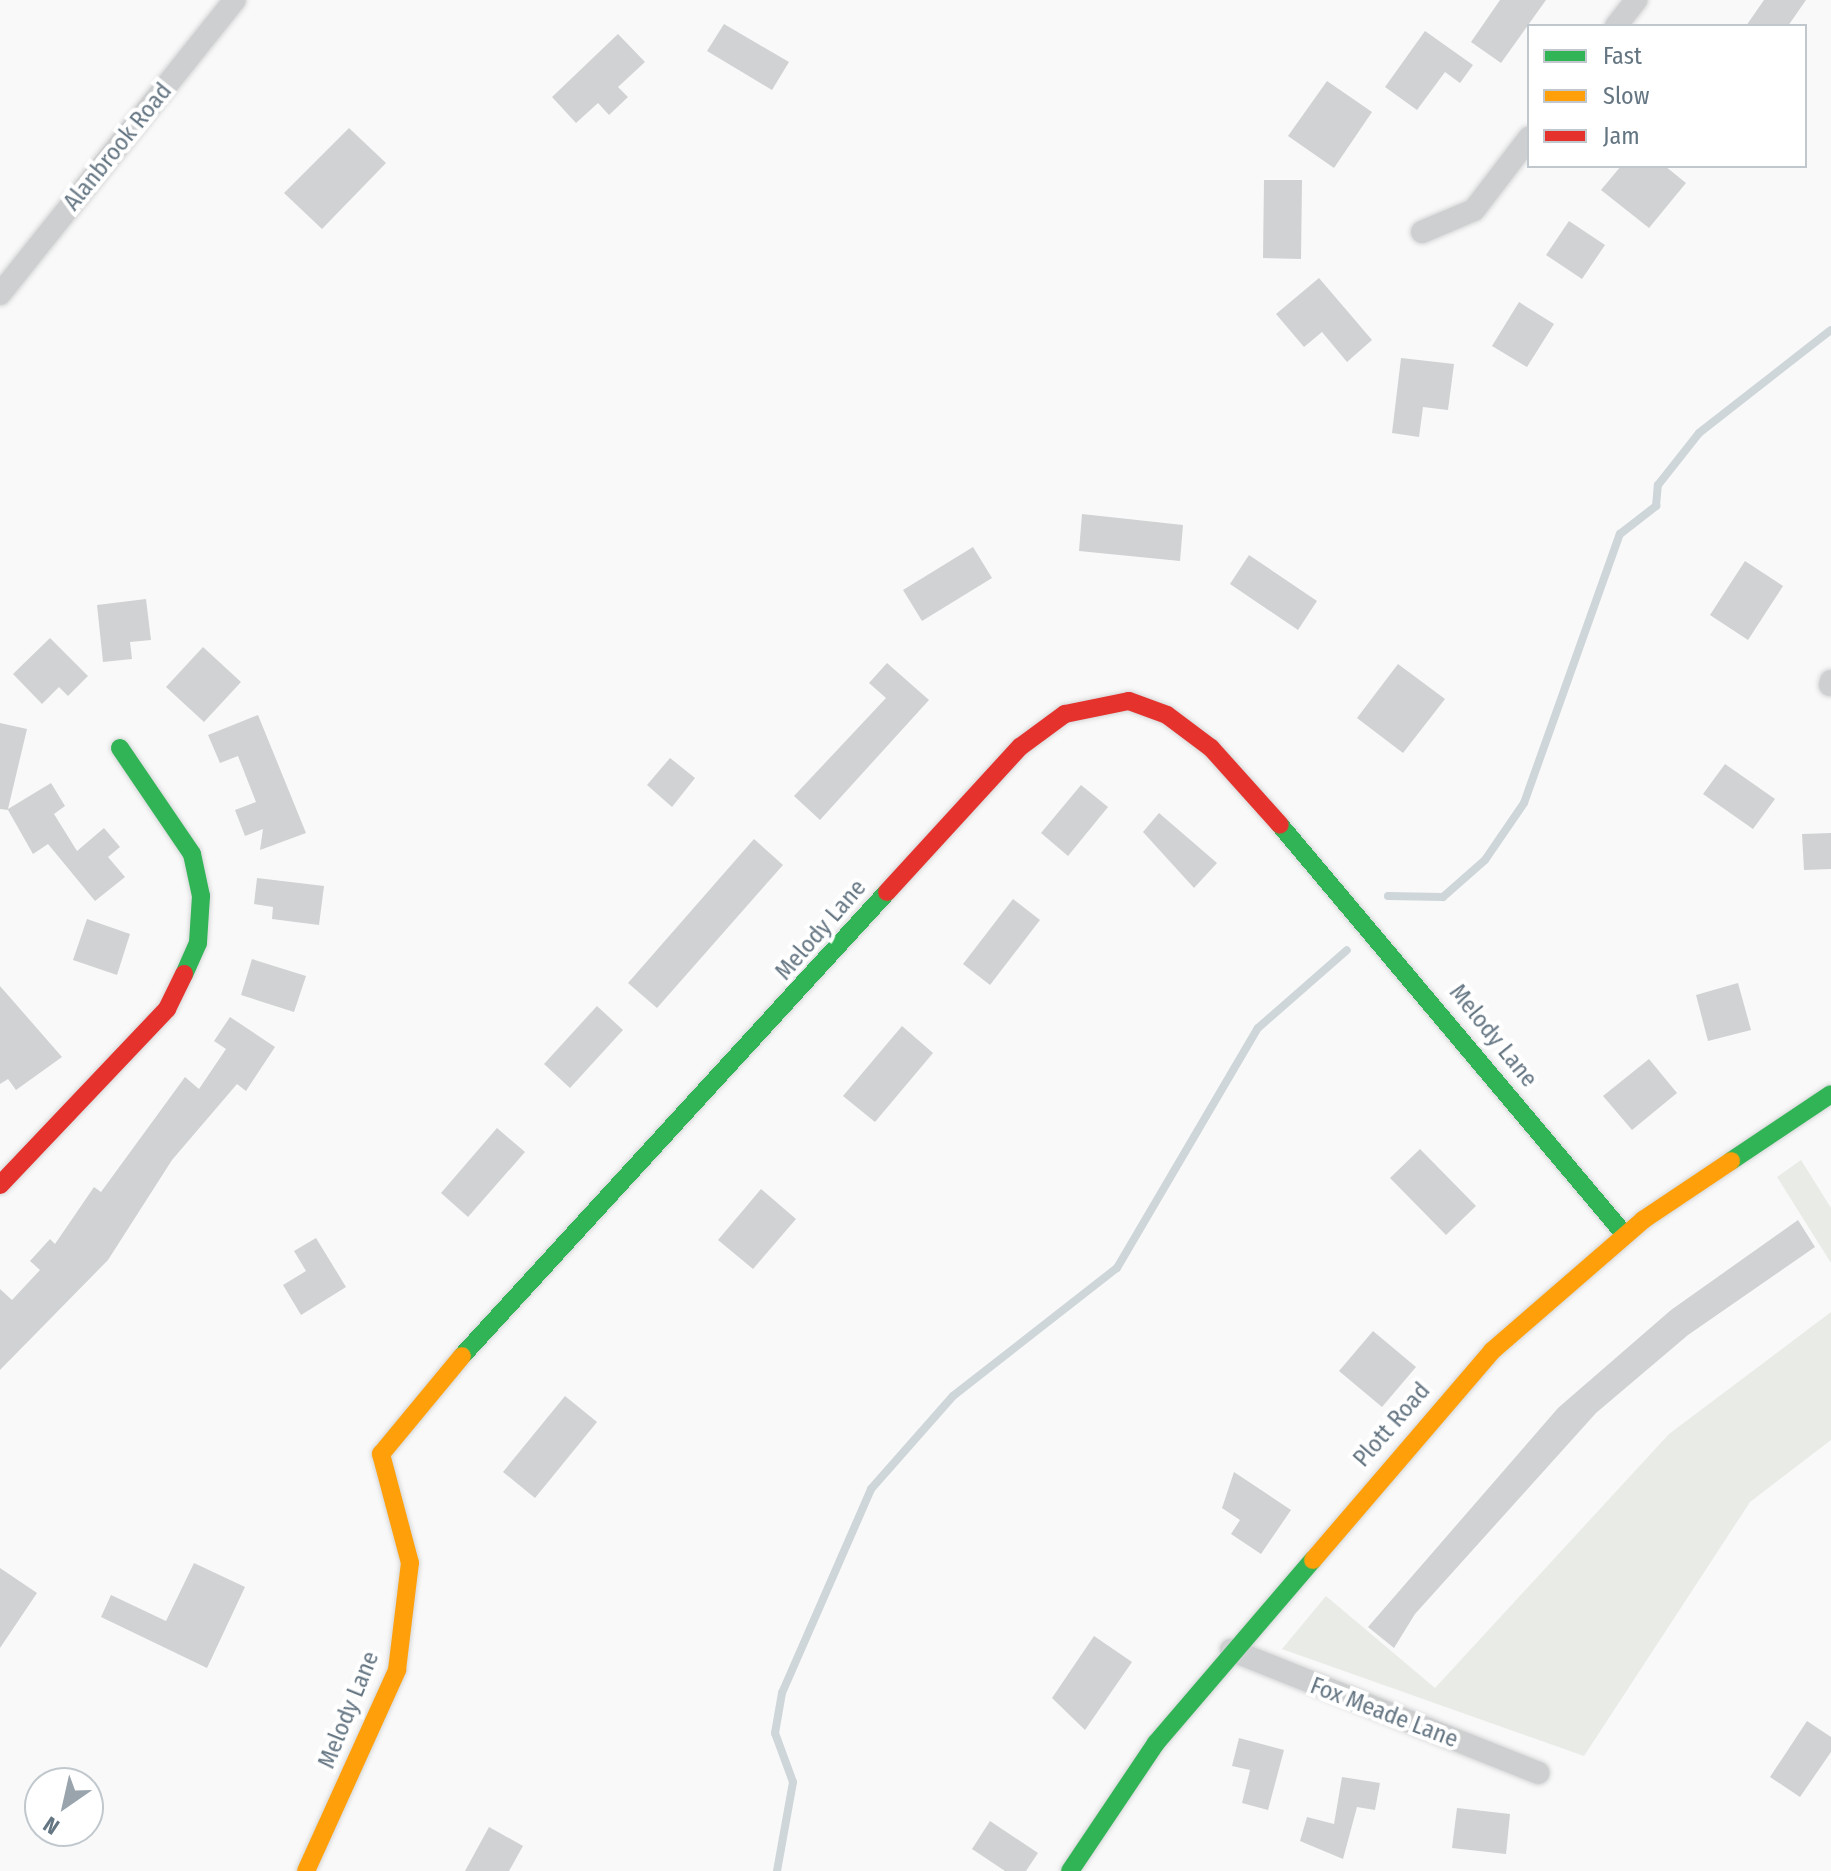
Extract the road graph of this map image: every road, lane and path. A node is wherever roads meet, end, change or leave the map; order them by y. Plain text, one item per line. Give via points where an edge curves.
1 (235, 0) edge
2 (1636, 0) edge
3 (1618, 24) edge
4 (1527, 141) edge
5 (1422, 232) dead end
6 (0, 294) edge
7 (120, 748) dead end
8 (1831, 1094) edge
9 (0, 1185) edge
10 (1625, 1235) junction
11 (1231, 1650) junction
12 (1538, 1773) dead end
13 (306, 1871) edge
14 (1070, 1871) edge

1 - 6 street, Alanbrook Road
2 - 3 street
4 - 5 street via 1474,210
7 - 9 street via 192,854 201,896 198,943 167,1009
8 - 10 street, Plott Road
10 - 11 street, Plott Road via 1492,1351
10 - 13 street, Melody Lane via 1352,905 1211,748 1167,715 1129,701 1065,714 1010,758 400,1423 381,1454 410,1563 397,1670
11 - 12 street, Fox Meade Lane
11 - 14 street, Plott Road via 1140,1764

